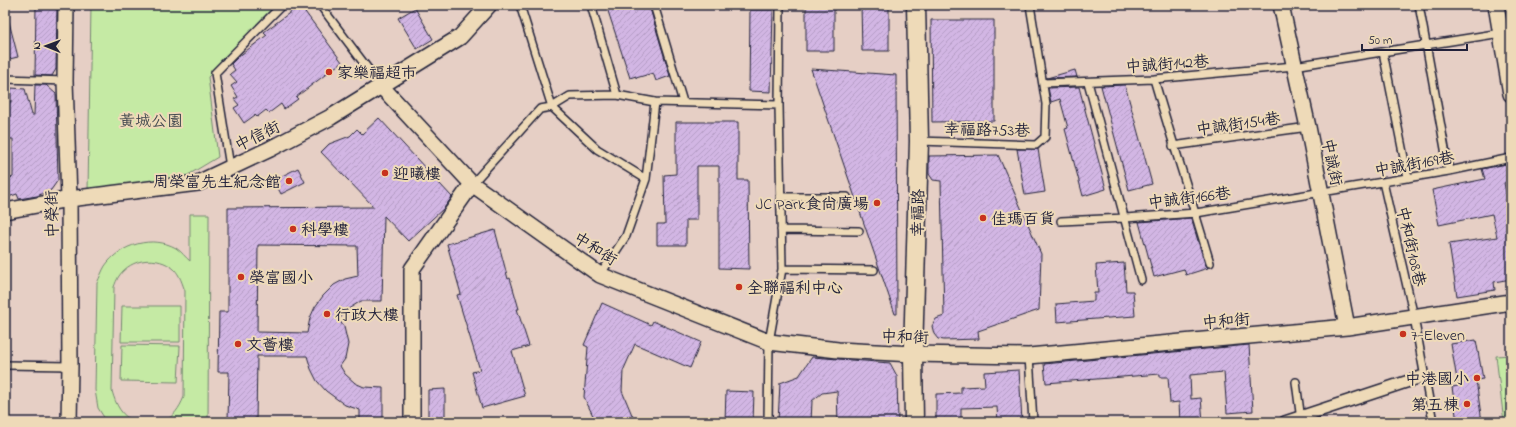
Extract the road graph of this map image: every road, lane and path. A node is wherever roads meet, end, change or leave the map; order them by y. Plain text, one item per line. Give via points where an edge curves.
1 (66, 5) edge
2 (282, 5) edge
3 (320, 5) edge
4 (489, 5) edge
5 (520, 5) edge
6 (591, 5) edge
7 (654, 5) edge
8 (780, 5) edge
9 (916, 5) edge
10 (1030, 5) edge
11 (1281, 5) edge
12 (1419, 5) edge
13 (1496, 5) edge
14 (1501, 32) junction
15 (1426, 44) junction
16 (1383, 52) junction
17 (1294, 66) junction
18 (5, 79) edge
19 (1154, 79) junction
20 (65, 81) junction
21 (1088, 82) junction
22 (1042, 83) junction
23 (381, 86) junction
24 (1511, 94) edge
25 (617, 95) junction
26 (655, 102) junction
27 (683, 102) junction
28 (779, 105) junction
29 (552, 107) junction
30 (1308, 127) junction
31 (919, 141) junction
32 (1173, 146) junction
33 (1511, 158) edge
34 (230, 167) junction
35 (1449, 171) junction
36 (1408, 178) junction
37 (646, 180) junction
38 (1383, 182) junction
39 (472, 184) junction
40 (1320, 192) junction
41 (780, 197) junction
42 (847, 197) dead end
43 (69, 199) junction
44 (5, 211) edge
45 (1196, 213) junction
46 (1125, 218) junction
47 (1060, 220) dead end
48 (781, 230) junction
49 (859, 231) dead end
50 (1210, 263) dead end
51 (782, 269) junction
52 (874, 270) dead end
53 (600, 275) junction
54 (1141, 280) dead end
55 (1511, 302) edge
56 (1414, 317) junction
57 (1347, 327) junction
58 (769, 342) junction
59 (913, 354) junction
60 (1029, 356) junction
61 (5, 365) edge
62 (70, 366) junction
63 (1424, 376) junction
64 (1296, 382) dead end
65 (1301, 419) edge
66 (69, 422) edge
67 (412, 422) edge
68 (768, 422) edge
69 (914, 422) edge
70 (1033, 422) edge
71 (1286, 422) edge
72 (1433, 422) edge

1 - 20 street, 中榮街
2 - 34 lane via 215,73
3 - 23 lane
4 - 23 street, 中信街 via 460,37
5 - 29 lane
6 - 25 lane
7 - 27 lane
8 - 28 lane
9 - 31 street, 幸福路
10 - 22 lane
11 - 17 street, 中誠街
12 - 15 lane
13 - 14 street
14 - 15 lane, 中誠街142巷
14 - 24 street
15 - 16 lane, 中誠街142巷
15 - 35 lane
16 - 17 lane, 中誠街142巷
16 - 36 lane
17 - 19 lane, 中誠街142巷
17 - 30 street, 中誠街
18 - 20 lane
19 - 21 lane, 中誠街142巷
19 - 32 lane
20 - 43 street, 中榮街
21 - 22 lane, 中誠街142巷
21 - 46 lane
22 - 31 lane, 幸福路753巷 via 1046,104 1045,137 1036,145
23 - 34 street, 中信街 via 270,150
23 - 39 street, 中和街
25 - 26 lane
25 - 29 lane via 570,96
26 - 27 lane
26 - 37 lane
27 - 28 lane
28 - 41 lane
29 - 37 lane via 597,149
29 - 39 lane via 540,109
30 - 32 lane, 中誠街154巷
30 - 40 street, 中誠街
31 - 59 street, 幸福路
32 - 45 lane
33 - 35 lane, 中誠街169巷
34 - 43 street, 中信街 via 198,183
35 - 36 lane, 中誠街169巷
36 - 38 lane, 中誠街169巷
37 - 53 lane via 626,236
38 - 40 lane, 中誠街169巷
38 - 56 lane, 中和街108巷
39 - 53 street, 中和街
39 - 67 street via 412,269
40 - 45 lane, 中誠街166巷
40 - 57 street, 中誠街
41 - 42 lane
41 - 48 lane
43 - 44 street, 中信街
43 - 62 street, 中榮街
45 - 46 lane, 中誠街166巷
45 - 50 lane
46 - 47 lane, 中誠街166巷
46 - 54 lane
48 - 49 lane
48 - 51 lane
51 - 52 lane
51 - 58 lane
53 - 58 street, 中和街
55 - 56 street, 中和街
56 - 57 street, 中和街
56 - 63 lane, 中和街108巷
57 - 60 street, 中和街
58 - 59 street, 中和街 via 838,350
58 - 68 lane
59 - 60 street, 中和街
59 - 69 street, 幸福路
60 - 70 lane
61 - 62 lane
62 - 66 street, 中榮街
63 - 65 street
63 - 72 lane, 中和街108巷
64 - 65 lane
65 - 71 street

